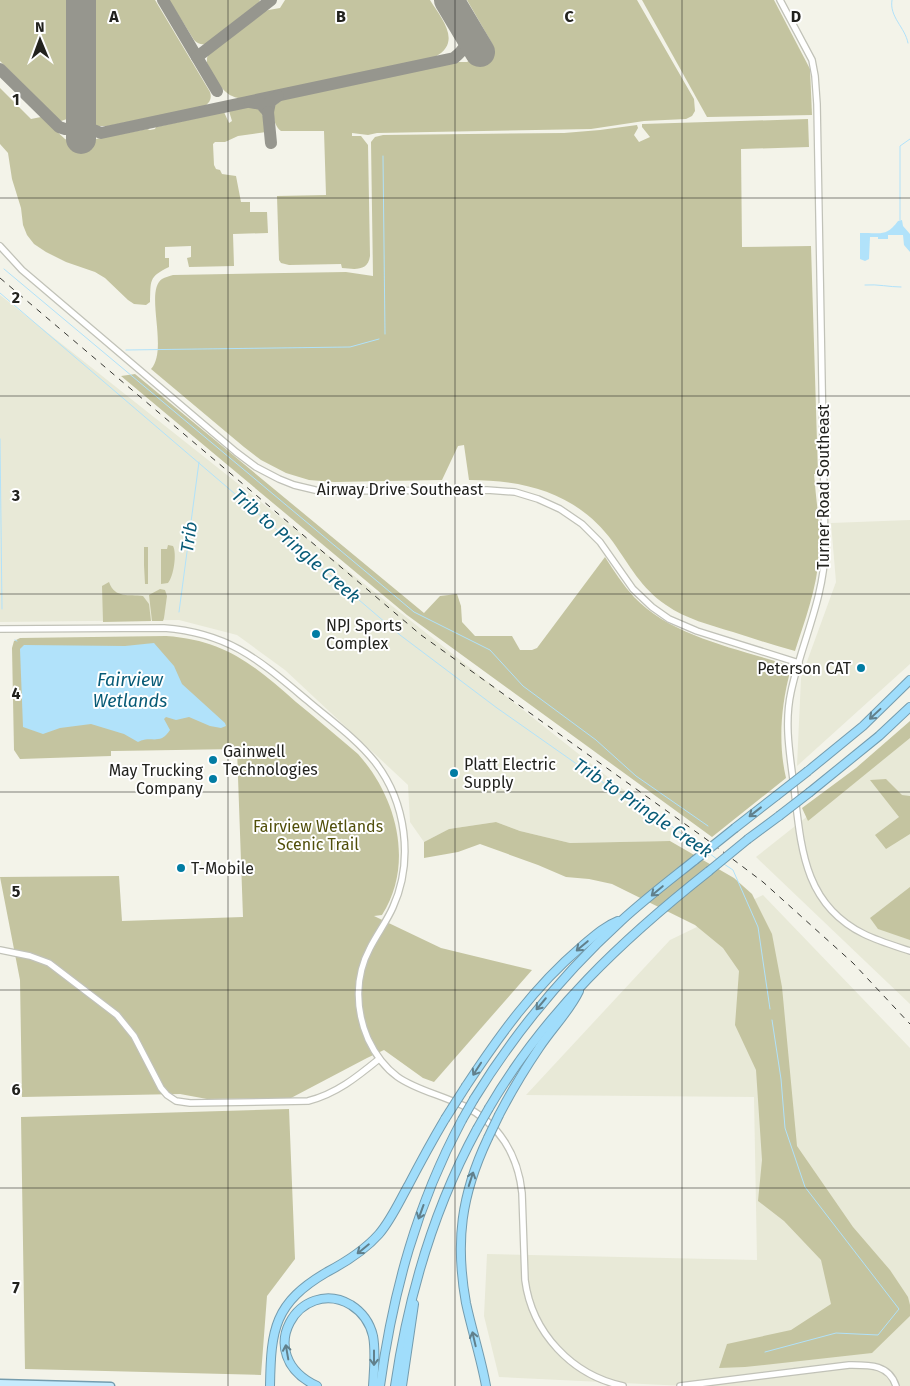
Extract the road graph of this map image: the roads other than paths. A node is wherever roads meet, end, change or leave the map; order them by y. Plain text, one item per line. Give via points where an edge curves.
1 (780, 0) edge
2 (0, 246) edge
3 (0, 629) edge
4 (799, 663) junction
5 (910, 680) edge
6 (910, 707) edge
7 (622, 920) junction
8 (0, 950) edge
9 (910, 951) edge
10 (582, 984) junction
11 (379, 1059) junction
12 (416, 1287) junction
13 (0, 1383) edge
14 (17, 1385) edge
15 (111, 1386) edge
16 (270, 1386) edge
17 (317, 1386) edge
18 (373, 1386) edge
19 (380, 1386) edge
20 (395, 1386) edge
21 (402, 1386) edge
22 (486, 1386) edge
23 (624, 1386) edge
24 (680, 1386) edge
25 (896, 1386) edge

1 - 4 main road, Turner Road Southeast via 812,60 817,104 826,548 823,578
2 - 4 main road, Airway Drive Southeast via 22,270 236,452 269,474 294,485 324,491 487,490 538,498 582,524 600,542 633,589 669,619
3 - 11 main road via 164,628 212,636 264,664 369,755 395,797 405,849 396,900 366,956 359,982 361,1021
4 - 9 main road, Turner Road Southeast via 789,706 788,740 800,842 808,874 825,901 847,924 863,934
5 -> 7 highway, bridge via 863,726
6 - 10 highway, bridge via 646,923
7 -> 16 highway, bridge via 606,926 570,956 499,1037 445,1119 380,1232 356,1255 308,1284 284,1308 273,1333
7 -> 19 highway, bridge via 528,1019 462,1120 435,1175 409,1245 391,1315
8 - 11 main road via 49,963 117,1015 130,1030 161,1088 176,1100 196,1104 308,1101 341,1088
10 - 12 highway, bridge via 526,1050 477,1129 449,1186
22 -> 10 highway, bridge via 467,1305 460,1257 467,1193 488,1138 518,1079 574,1002
11 - 23 main road via 413,1087 464,1106 483,1117 502,1136 519,1172 527,1294 541,1328 568,1360 595,1377
12 - 20 highway
12 - 21 highway
13 - 14 main road
14 - 15 main road
17 -> 18 highway via 292,1367 287,1359 285,1338 287,1327 299,1310 324,1299 344,1301 366,1320 374,1344
24 - 25 main road via 849,1364 877,1366 890,1374

